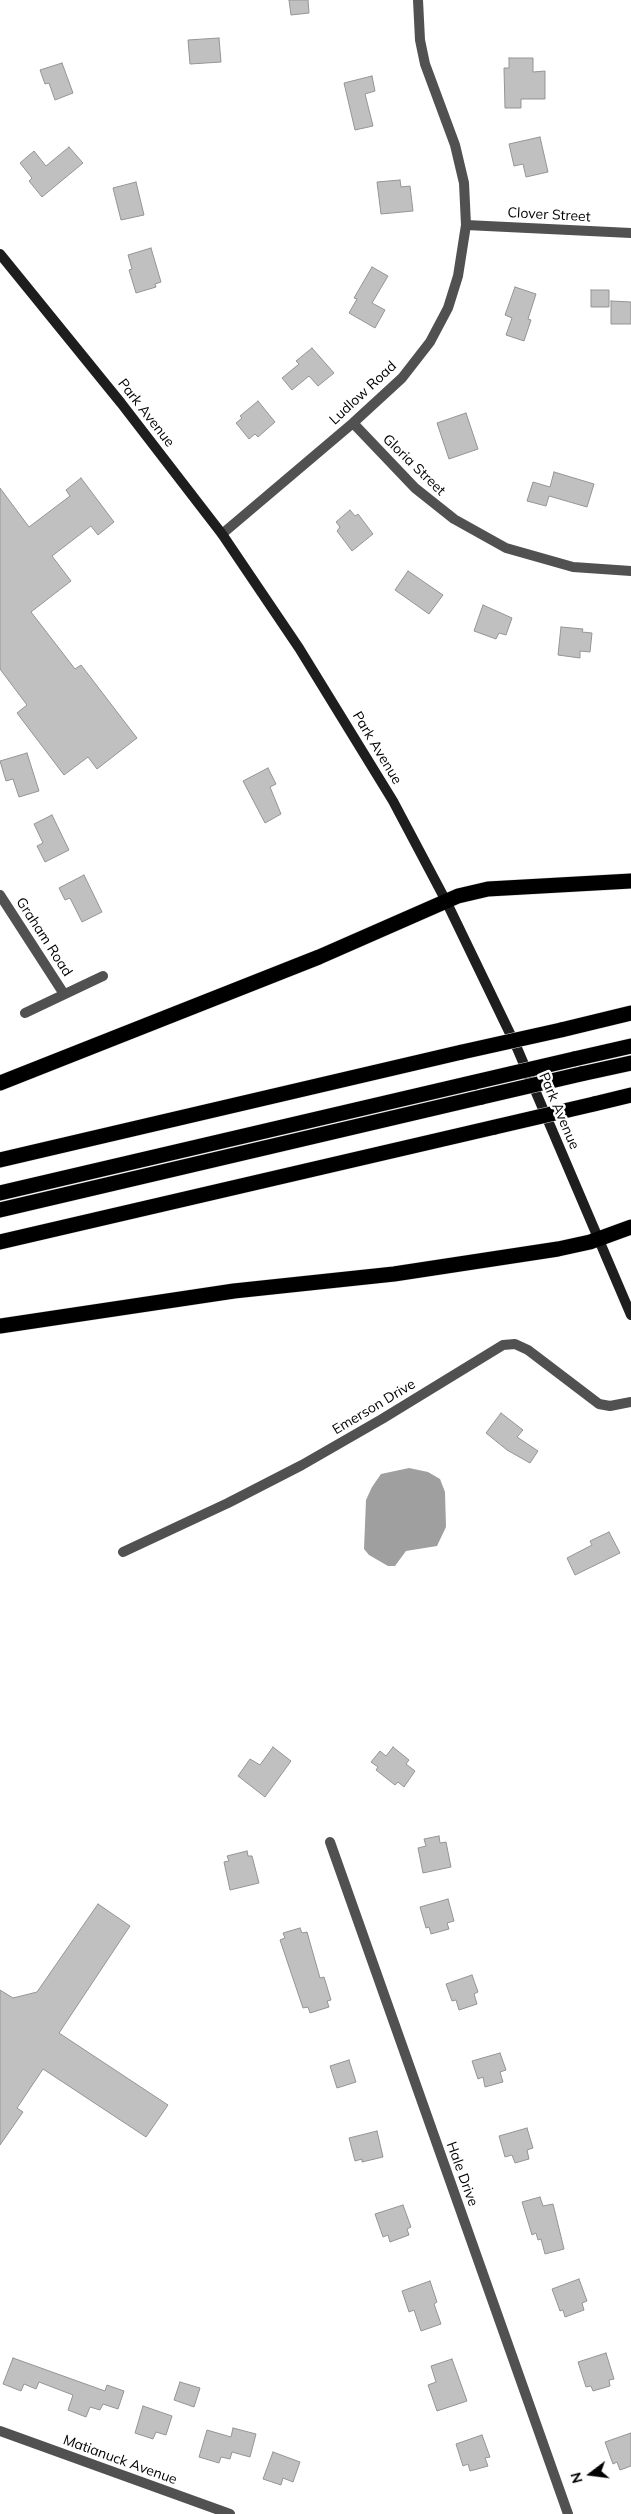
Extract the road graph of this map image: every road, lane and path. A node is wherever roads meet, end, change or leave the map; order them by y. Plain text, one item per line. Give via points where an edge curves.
1 (418, 0) edge
2 (466, 225) junction
3 (631, 234) edge
4 (0, 254) edge
5 (353, 423) junction
6 (222, 534) junction
7 (631, 571) edge
8 (631, 881) edge
9 (0, 895) edge
10 (446, 901) junction
11 (103, 976) dead end
12 (64, 994) junction
13 (25, 1013) dead end
14 (631, 1013) edge
15 (631, 1046) edge
16 (631, 1063) edge
17 (0, 1083) edge
18 (631, 1095) edge
19 (0, 1160) edge
20 (0, 1193) edge
21 (0, 1210) edge
22 (631, 1227) edge
23 (599, 1240) junction
24 (0, 1242) edge
25 (631, 1315) edge
26 (0, 1326) edge
27 (631, 1402) edge
28 (123, 1552) dead end
29 (330, 1842) dead end
30 (0, 2431) edge
31 (230, 2514) edge
32 (568, 2514) edge

1 - 2 street, Ludlow Road via 425,64 455,145 464,183
2 - 3 street, Clover Street
2 - 5 street, Ludlow Road via 458,276 448,308 430,342 402,378
4 - 6 main road, Park Avenue via 115,395
5 - 6 street, Ludlow Road
5 - 7 street, Gloria Street via 414,488 454,519 506,548 573,567
6 - 10 main road, Park Avenue via 270,604 393,801
8 - 10 highway via 488,889
9 - 12 street, Graham Road
10 - 17 highway via 319,957
10 - 23 main road, Park Avenue via 517,1048
11 - 12 street, Graham Road
12 - 13 street, Graham Road
14 - 19 highway, bridge
15 - 20 highway, bridge
16 - 21 highway, bridge
18 - 24 highway, bridge
22 - 23 highway
23 - 25 main road, Park Avenue
23 - 26 highway via 404,1272 242,1290
27 - 28 street, Emerson Drive via 610,1406 599,1404 528,1350 515,1344 503,1345 302,1465
29 - 32 street, Hale Drive
30 - 31 street, Matianuck Avenue

